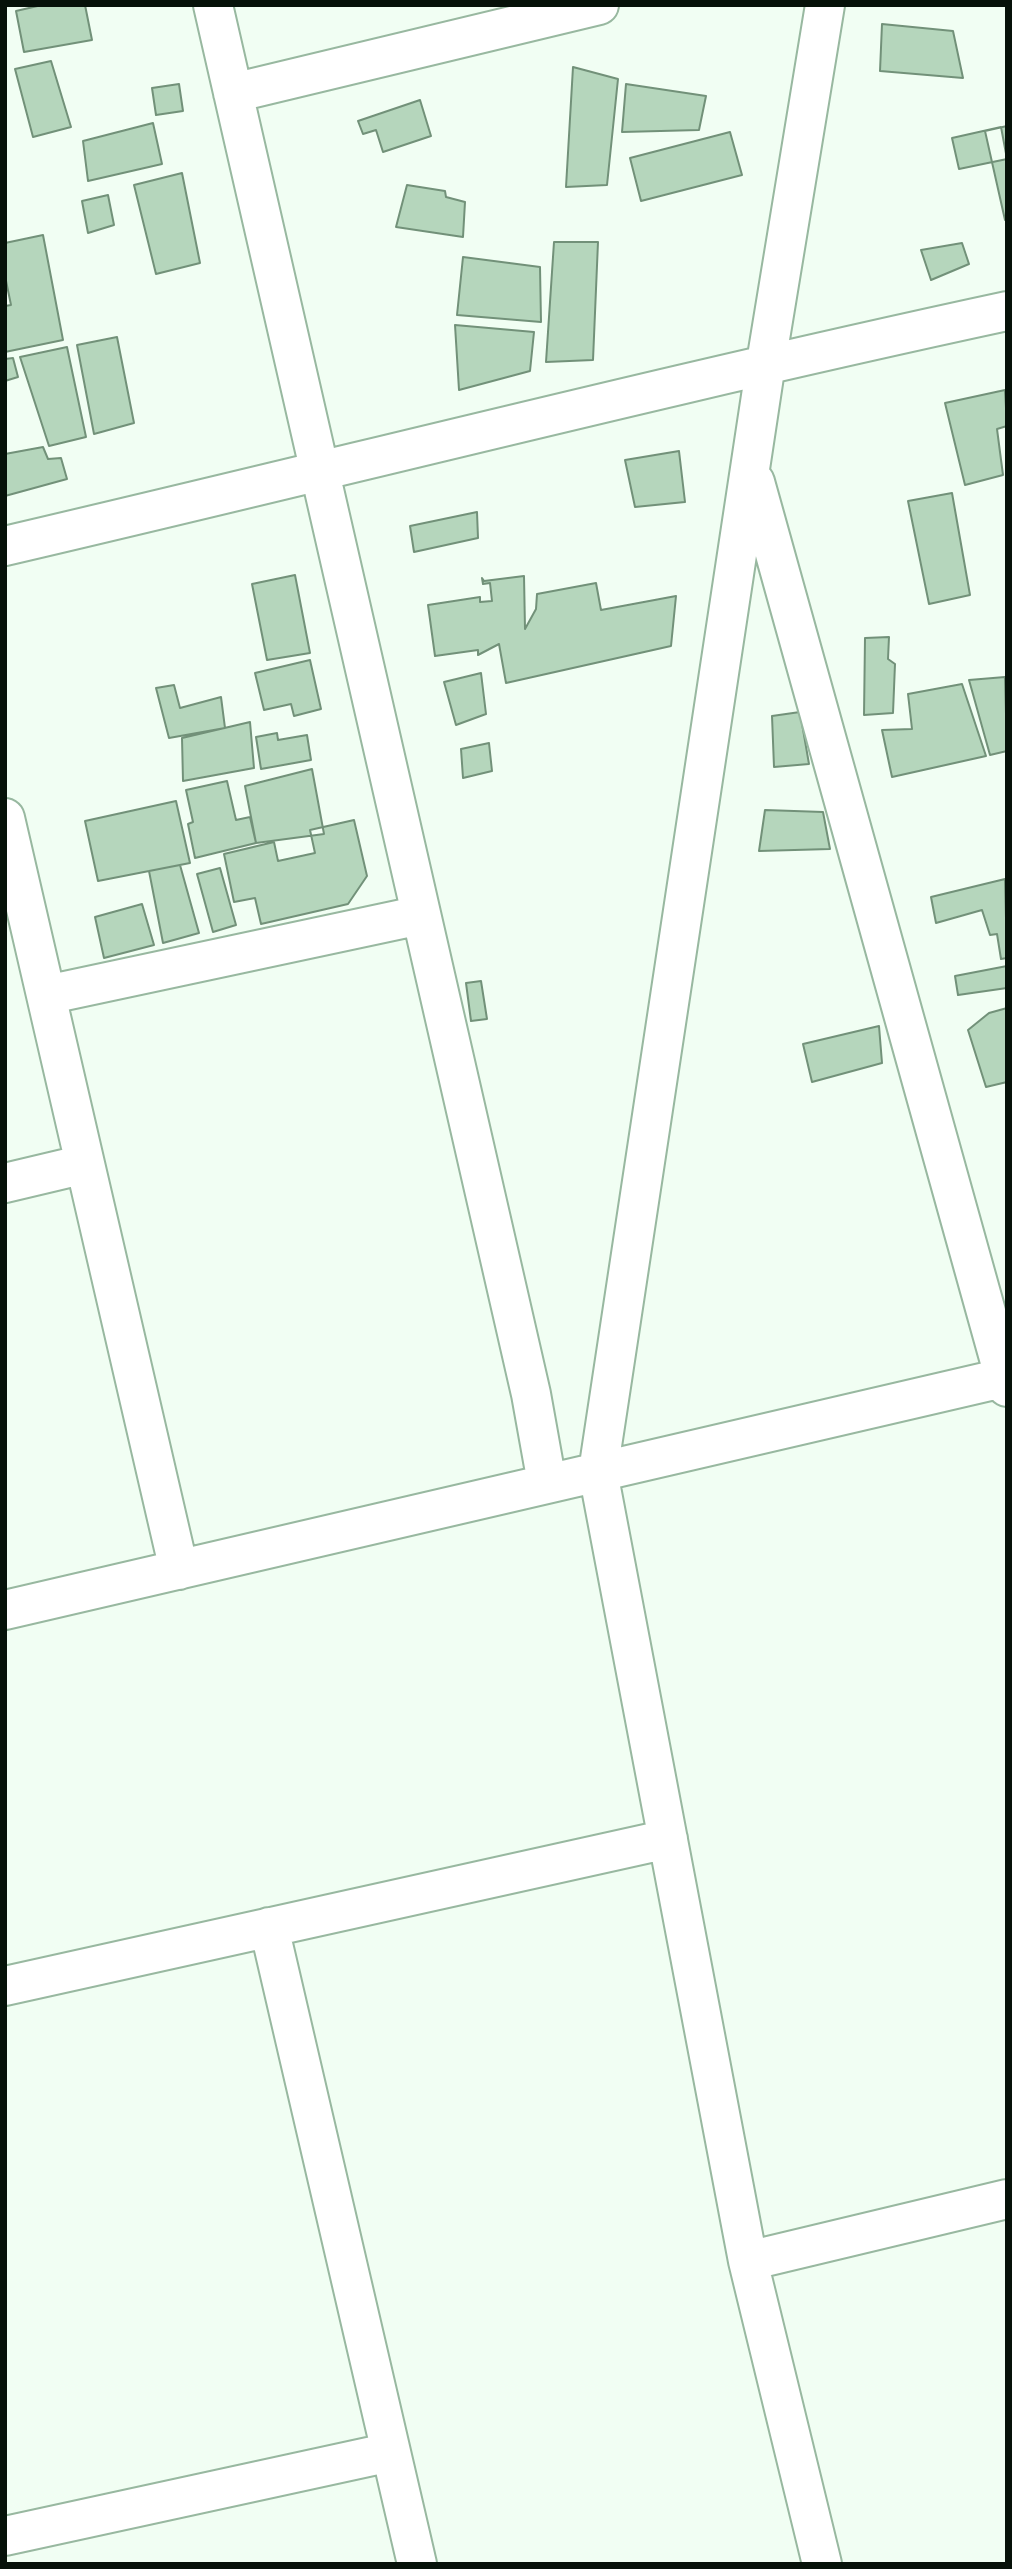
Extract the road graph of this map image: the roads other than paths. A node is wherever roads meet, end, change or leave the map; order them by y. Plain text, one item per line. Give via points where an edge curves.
1 (214, 5) edge
2 (599, 5) edge
3 (825, 5) edge
4 (233, 93) junction
5 (1007, 310) edge
6 (766, 363) junction
7 (751, 469) junction
8 (320, 473) junction
9 (5, 546) edge
10 (5, 818) edge
11 (421, 915) junction
12 (46, 995) junction
13 (85, 1164) junction
14 (5, 1183) edge
15 (1006, 1381) edge
16 (598, 1472) junction
17 (547, 1483) junction
18 (179, 1570) junction
19 (5, 1610) edge
20 (667, 1839) junction
21 (269, 1927) junction
22 (5, 1986) edge
23 (1007, 2199) edge
24 (748, 2262) junction
25 (391, 2452) junction
26 (5, 2536) edge
27 (417, 2564) edge
28 (822, 2564) edge

1 - 4 street
2 - 4 street
3 - 6 street
4 - 8 street
5 - 6 street
6 - 7 street
6 - 8 street
7 - 15 street
7 - 16 street
8 - 9 street
8 - 11 street
10 - 12 street
11 - 12 street
11 - 17 street via 531,1394
12 - 13 street
13 - 14 street
13 - 18 street
15 - 16 street
16 - 17 street
16 - 20 street
17 - 18 street
18 - 19 street
20 - 21 street
20 - 24 street
21 - 22 street
21 - 25 street
23 - 24 street
24 - 28 street
25 - 26 street
25 - 27 street

